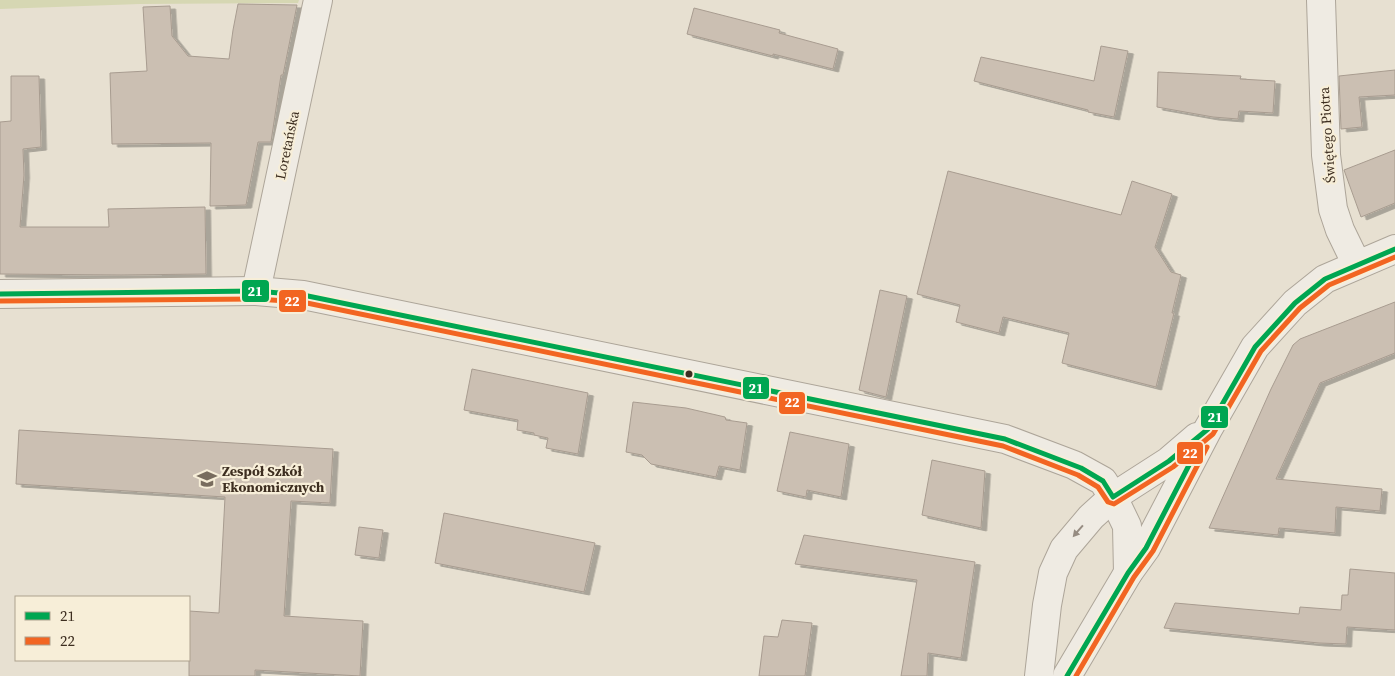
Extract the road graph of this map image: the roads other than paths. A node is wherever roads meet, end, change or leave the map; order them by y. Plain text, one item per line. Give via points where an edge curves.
1 (318, 0) edge
2 (1321, 0) edge
3 (1395, 249) edge
4 (1356, 265) junction
5 (256, 291) junction
6 (0, 294) edge
7 (1208, 429) junction
8 (1113, 497) junction
9 (1128, 573) junction
10 (1040, 676) edge
11 (1068, 676) edge

1 - 5 street, Loretańska
2 - 4 street, Świętego Piotra via 1326,155 1340,230
3 - 4 street
4 - 7 street via 1326,279 1295,303 1272,328 1255,347
5 - 6 street
5 - 8 street via 303,295 1005,439 1081,468 1103,481
7 - 8 street via 1169,461
7 - 9 street via 1146,548
8 - 9 street via 1126,526
8 -> 10 street via 1091,516 1064,549 1054,573
9 - 11 street

